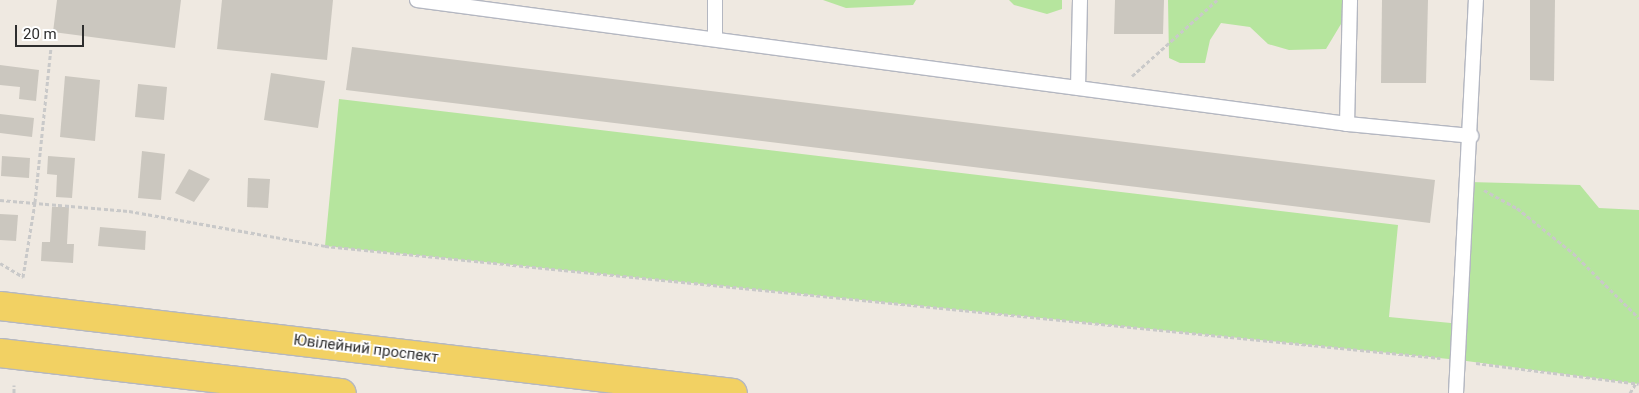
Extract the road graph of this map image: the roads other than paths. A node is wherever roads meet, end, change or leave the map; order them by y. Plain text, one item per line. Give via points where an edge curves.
1 (417, 0) edge
2 (715, 0) edge
3 (1080, 0) edge
4 (1350, 0) edge
5 (1476, 0) edge
6 (715, 38) junction
7 (1078, 88) junction
8 (1347, 124) junction
9 (1472, 136) junction
10 (0, 306) edge
11 (0, 353) edge
12 (652, 388) edge
13 (342, 393) edge
14 (733, 393) edge
15 (1456, 393) edge

1 - 6 lane
2 - 6 lane
3 - 7 lane
4 - 8 lane
5 - 9 lane
6 - 7 lane
7 - 8 lane
8 - 9 lane
9 - 15 lane
10 - 12 main road, Ювілейний проспект
11 - 13 main road
12 - 14 main road, Ювілейний проспект

